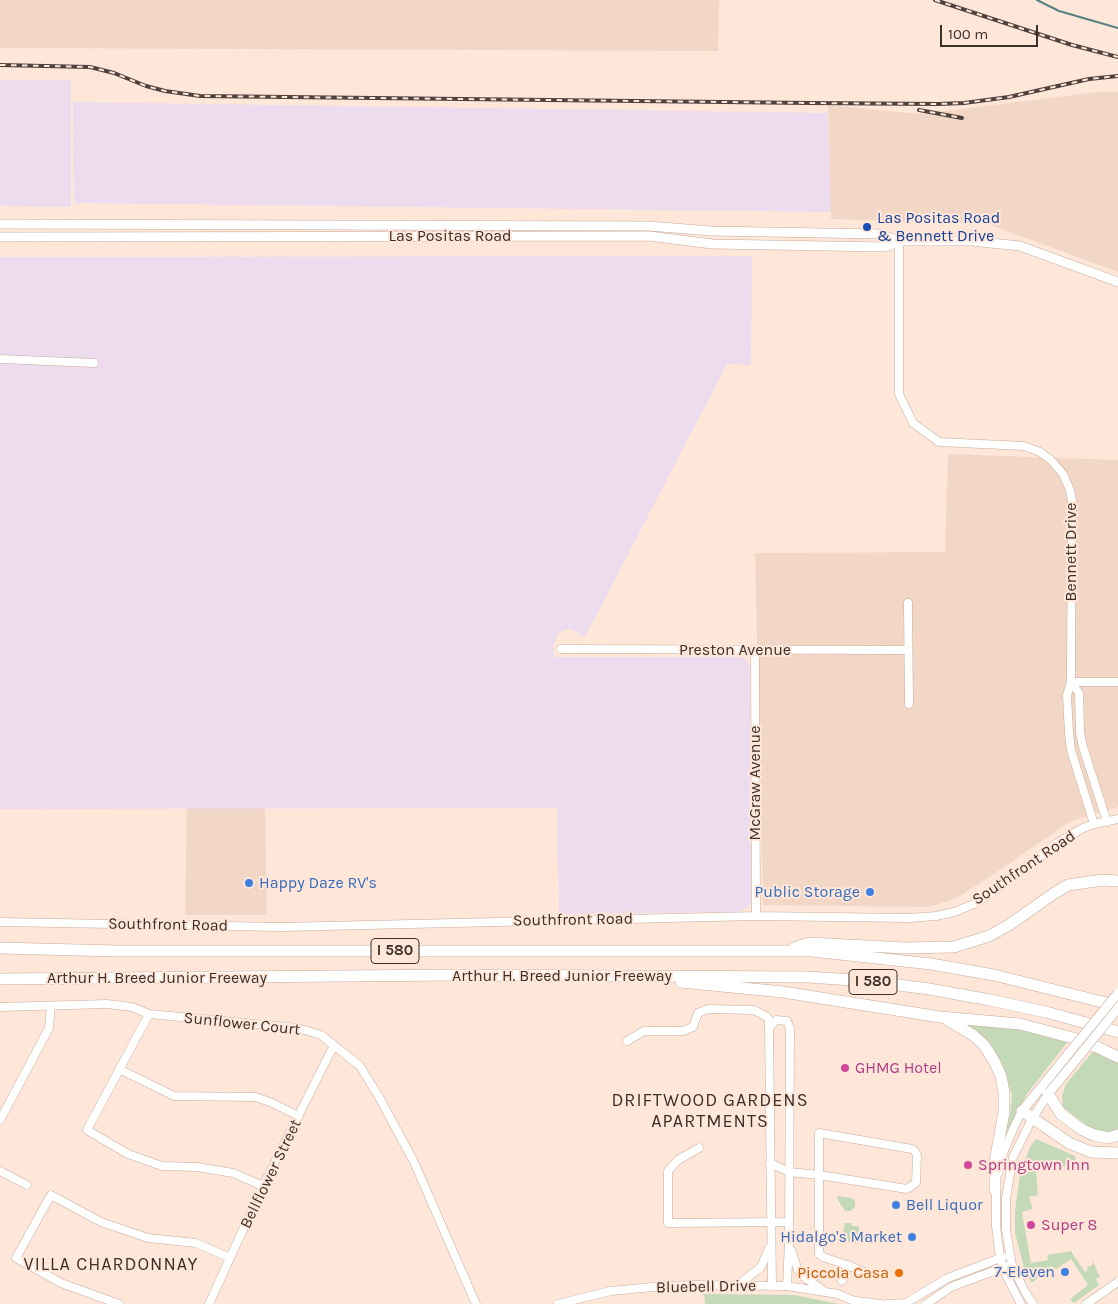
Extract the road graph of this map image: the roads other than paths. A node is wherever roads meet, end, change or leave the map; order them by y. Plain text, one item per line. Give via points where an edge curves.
1 (0, 224) edge
2 (0, 237) edge
3 (899, 241) junction
4 (1118, 282) edge
5 (0, 359) edge
6 (94, 363) dead end
7 (908, 603) dead end
8 (561, 649) dead end
9 (755, 650) junction
10 (908, 650) junction
11 (1071, 682) junction
12 (1118, 682) edge
13 (909, 704) dead end
14 (1118, 819) edge
15 (1107, 822) junction
16 (1094, 824) junction
17 (1118, 881) edge
18 (756, 916) junction
19 (0, 922) edge
20 (0, 948) edge
21 (790, 950) junction
22 (622, 977) junction
23 (0, 979) edge
24 (1118, 993) edge
25 (51, 1006) junction
26 (0, 1007) edge
27 (1118, 1007) edge
28 (149, 1014) junction
29 (940, 1017) junction
30 (769, 1028) junction
31 (1118, 1032) edge
32 (627, 1040) dead end
33 (334, 1045) junction
34 (1118, 1058) edge
35 (119, 1069) junction
36 (1048, 1094) junction
37 (1022, 1112) junction
38 (299, 1116) junction
39 (1032, 1119) junction
40 (0, 1120) edge
41 (1118, 1135) edge
42 (699, 1148) dead end
43 (1118, 1153) edge
44 (770, 1163) junction
45 (0, 1170) edge
46 (789, 1172) junction
47 (819, 1175) junction
48 (27, 1185) dead end
49 (263, 1186) junction
50 (995, 1190) junction
51 (771, 1222) junction
52 (789, 1222) junction
53 (771, 1239) junction
54 (789, 1241) junction
55 (1010, 1255) junction
56 (230, 1258) junction
57 (1000, 1258) junction
58 (847, 1265) junction
59 (1012, 1265) junction
60 (1003, 1267) junction
61 (864, 1272) dead end
62 (842, 1282) dead end
63 (1118, 1282) edge
64 (737, 1286) junction
65 (772, 1286) junction
66 (787, 1286) junction
67 (824, 1291) junction
68 (857, 1302) edge
69 (914, 1302) edge
70 (119, 1304) edge
71 (209, 1304) edge
72 (476, 1304) edge
73 (558, 1304) edge
74 (881, 1304) edge
75 (887, 1304) edge
76 (926, 1304) edge
77 (1021, 1304) edge
78 (1034, 1304) edge
79 (1086, 1304) edge

1 - 3 main road, Las Positas Road via 649,226 712,231 880,234
2 - 3 main road, Las Positas Road via 649,236 712,244 885,246
3 - 4 main road, Las Positas Road via 971,241 1020,246
3 - 11 street, Bennett Drive via 899,394 914,423 939,442 1024,446 1040,452 1063,474 1070,490
5 - 6 street
7 - 10 street
8 - 9 street, Preston Avenue
9 - 10 street, Preston Avenue
9 - 18 street, McGraw Avenue
10 - 13 street
11 - 12 street
11 - 15 street, Bennett Drive via 1079,693 1083,747
11 - 16 street, Bennett Drive via 1068,695 1071,750
14 - 15 street, Southfront Road
15 - 16 street, Southfront Road
16 - 18 street, Southfront Road via 1057,843 974,904 954,912 912,918
17 - 21 highway via 1068,885 989,936 954,947 809,943
18 - 19 street, Southfront Road via 281,926
20 - 21 highway, Arthur H. Breed Junior Freeway / I 580 via 117,951
21 - 27 highway, Arthur H. Breed Junior Freeway / I 580 via 931,964 1003,977
22 - 23 highway, Arthur H. Breed Junior Freeway / I 580 via 447,975
22 - 29 highway via 783,992
22 - 31 highway, Arthur H. Breed Junior Freeway / I 580 via 738,975 868,981 990,1000
24 - 37 main road, bridge
25 - 26 street, Sunflower Court
25 - 28 street, Sunflower Court via 107,1004 132,1007
25 - 40 street via 49,1028
27 - 36 main road, bridge
28 - 33 street, Sunflower Court via 298,1028 321,1035
28 - 35 street
29 - 34 highway via 1020,1024 1048,1030
29 - 50 highway via 966,1030 984,1046 1001,1076 1004,1112 994,1162
30 - 32 street via 767,1017 754,1010 708,1009 698,1013 694,1027 683,1031 644,1030
30 - 44 street
30 - 46 street via 776,1020 787,1021 790,1028
33 - 38 street, Bellflower Street
33 - 72 street, Sunflower Court via 360,1066 379,1097 414,1162
35 - 38 street via 174,1096 255,1098
35 - 49 street via 87,1130 128,1154 162,1166 233,1173
36 - 39 street
36 - 41 highway via 1060,1114 1081,1129 1108,1138
37 - 39 highway
37 - 50 street via 1003,1153
38 - 49 street, Bellflower Street
39 - 43 highway via 1069,1143 1091,1152
39 - 55 street via 1013,1157 1010,1172 1006,1230
42 - 51 street via 678,1160 668,1171 668,1222
44 - 46 street
44 - 51 street
45 - 48 street
46 - 47 street
46 - 52 street
47 - 47 street via 907,1189 916,1183 917,1155 912,1149 819,1134
47 - 58 street via 819,1254
49 - 56 street, Bellflower Street
50 - 57 street
51 - 52 street
51 - 53 street
52 - 54 street
53 - 64 street via 761,1267
53 - 65 street
54 - 66 street
54 - 67 street via 798,1270
55 - 57 street
55 - 59 street
56 - 70 street via 196,1243 148,1238 101,1222 51,1195 16,1258 61,1283
56 - 71 street, Bellflower Street
57 - 60 street
57 - 69 street via 948,1278
58 - 61 street
58 - 62 street
59 - 60 street
59 - 78 street
60 - 76 street via 951,1287
60 - 77 street
63 - 79 street
64 - 65 street, Bluebell Drive
64 - 73 street, Bluebell Drive via 663,1286 611,1291
65 - 66 street, Bluebell Drive
66 - 67 street, Bluebell Drive
67 - 68 street, Bluebell Drive
68 - 74 street, Bluebell Drive
69 - 75 street

